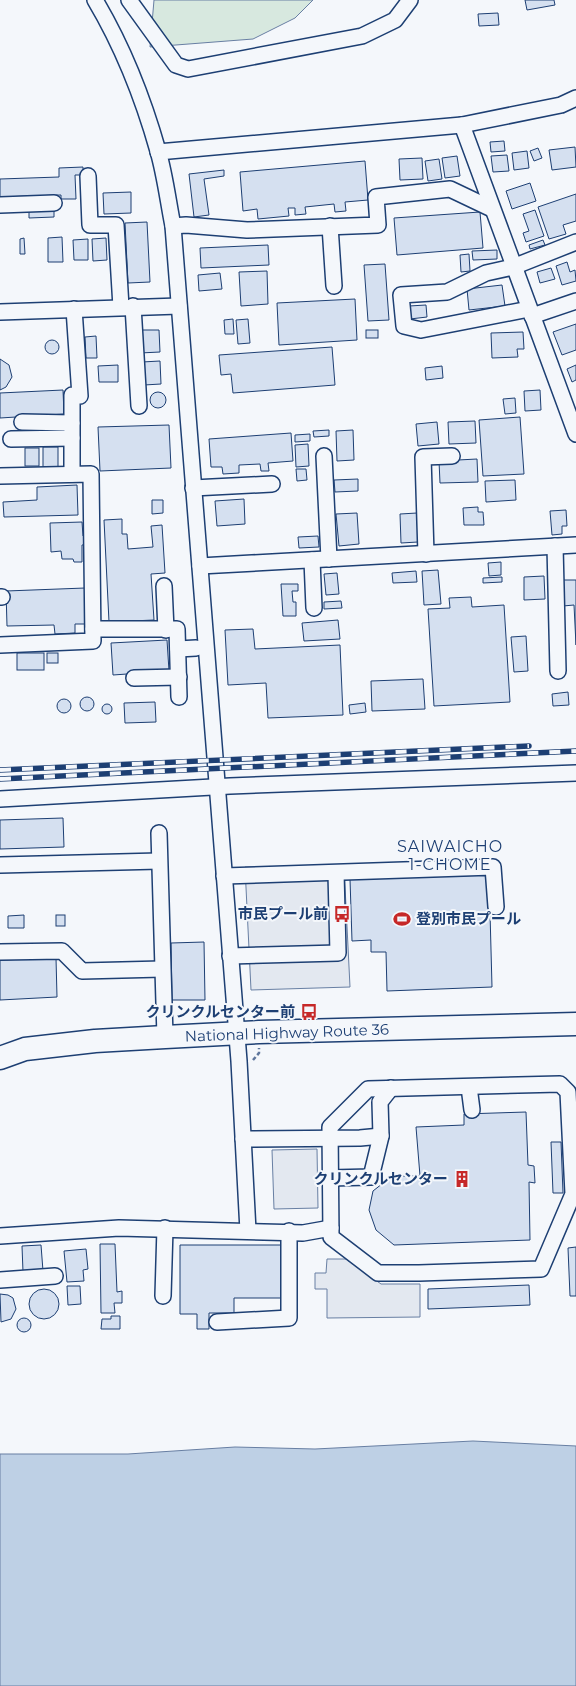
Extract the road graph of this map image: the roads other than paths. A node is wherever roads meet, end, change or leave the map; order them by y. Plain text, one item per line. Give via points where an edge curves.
1 (95, 0) edge
2 (130, 0) edge
3 (410, 0) edge
4 (576, 98) edge
5 (462, 125) junction
6 (158, 152) junction
7 (88, 176) dead end
8 (54, 203) dead end
9 (0, 205) edge
10 (492, 209) junction
11 (173, 226) junction
12 (330, 226) junction
13 (576, 242) edge
14 (513, 267) junction
15 (334, 286) dead end
16 (576, 302) edge
17 (127, 306) junction
18 (179, 306) junction
19 (74, 309) junction
20 (0, 312) edge
21 (530, 312) junction
22 (139, 406) dead end
23 (22, 422) dead end
24 (72, 431) junction
25 (576, 434) edge
26 (11, 439) dead end
27 (324, 456) dead end
28 (452, 456) dead end
29 (72, 474) junction
30 (0, 476) edge
31 (272, 484) dead end
32 (193, 488) junction
33 (576, 545) edge
34 (555, 546) junction
35 (426, 554) junction
36 (330, 559) junction
37 (312, 560) junction
38 (200, 566) junction
39 (164, 586) dead end
40 (314, 608) dead end
41 (93, 629) junction
42 (166, 630) junction
43 (0, 645) edge
44 (196, 648) dead end
45 (178, 649) junction
46 (558, 671) dead end
47 (179, 677) junction
48 (134, 678) dead end
49 (179, 697) dead end
50 (576, 773) edge
51 (218, 787) junction
52 (0, 799) edge
53 (159, 833) dead end
54 (159, 861) junction
55 (0, 865) edge
56 (336, 873) junction
57 (224, 876) junction
58 (496, 907) dead end
59 (0, 952) edge
60 (230, 956) junction
61 (162, 969) junction
62 (576, 1024) edge
63 (236, 1033) junction
64 (165, 1037) junction
65 (0, 1058) edge
66 (469, 1087) junction
67 (391, 1088) junction
68 (472, 1110) dead end
69 (381, 1136) junction
70 (329, 1138) junction
71 (243, 1139) junction
72 (330, 1178) junction
73 (165, 1228) junction
74 (331, 1228) junction
75 (248, 1231) junction
76 (289, 1232) junction
77 (0, 1236) edge
78 (55, 1276) dead end
79 (0, 1280) edge
80 (163, 1296) dead end
81 (217, 1322) dead end

1 - 6 street via 113,29 137,87
2 - 3 street via 176,65 188,69 362,36 395,20
4 - 5 street via 561,105
5 - 6 street
5 - 10 street
6 - 11 street
7 - 17 street via 90,225 116,225
8 - 9 street
10 - 12 street via 450,189 376,197 378,225
10 - 14 street
11 - 12 street via 247,230
11 - 18 street
12 - 15 street
13 - 14 street
14 - 21 street
14 - 21 street via 486,272 447,292 401,295 404,326 421,330
16 - 21 street
17 - 18 street
17 - 19 street
17 - 22 street
18 - 32 street
19 - 20 street
19 - 24 street via 80,396 72,395
21 - 25 street
23 - 24 street
24 - 26 street
24 - 29 street
27 - 36 street
28 - 35 street via 423,457
29 - 30 street
29 - 41 street via 92,474
31 - 32 street
32 - 38 street
33 - 34 street
34 - 35 street
34 - 46 street
35 - 36 street
36 - 37 street
37 - 38 street
37 - 40 street
38 - 51 street
39 - 42 street
41 - 42 street
41 - 43 street via 93,641
42 - 45 street via 177,630
44 - 45 street
45 - 47 street
47 - 48 street
47 - 49 street
50 - 51 street
51 - 52 street
51 - 57 street
53 - 54 street
54 - 55 street
54 - 61 street
56 - 57 street
56 - 58 street via 493,867
56 - 60 street via 338,952
57 - 60 street
59 - 61 street via 62,951 82,971
60 - 63 street
61 - 64 street
62 - 63 highway, National Highway Route 36
63 - 64 highway, National Highway Route 36
63 - 71 street
64 - 65 highway, National Highway Route 36 via 25,1049
66 - 67 street
66 - 68 street
66 - 74 street via 560,1084 568,1092 573,1194 542,1269 378,1273 331,1237
67 - 69 street via 380,1102
67 - 70 street via 368,1089 330,1126
69 - 70 street
69 - 72 street via 371,1177
70 - 71 street
70 - 72 street
71 - 75 street
72 - 74 street
73 - 75 street
73 - 77 street
73 - 80 street
74 - 76 street
75 - 76 street
76 - 81 street via 289,1318
78 - 79 street

